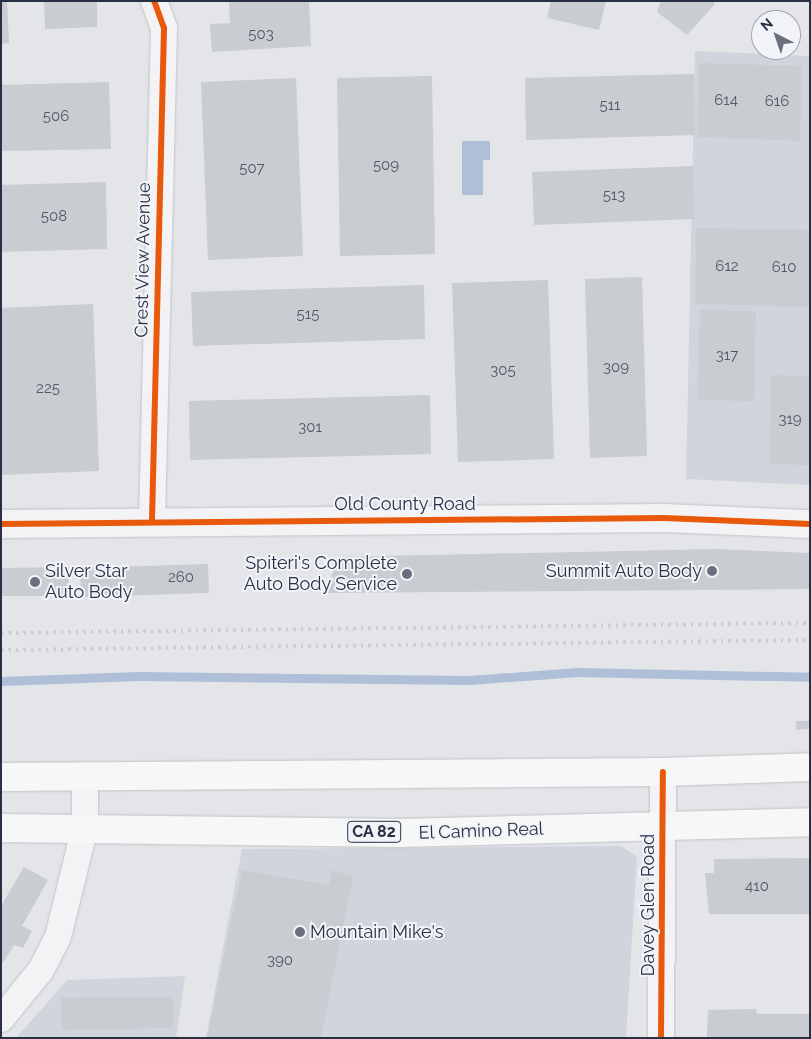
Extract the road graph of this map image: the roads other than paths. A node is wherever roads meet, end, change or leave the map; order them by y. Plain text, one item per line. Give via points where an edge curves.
1 (154, 1) edge
2 (152, 520) junction
3 (1, 524) edge
4 (810, 524) edge
5 (810, 767) edge
6 (663, 772) junction
7 (1, 776) edge
8 (85, 776) junction
9 (810, 822) edge
10 (663, 826) junction
11 (85, 827) junction
12 (1, 828) edge
13 (1, 1019) edge
14 (661, 1038) edge

1 - 2 street, Crest View Avenue via 164,28
2 - 3 street, Old County Road
2 - 4 street, Old County Road via 664,518
5 - 6 main road
6 - 8 main road
6 - 10 street, Davey Glen Road
7 - 8 main road
8 - 11 street
9 - 10 main road, El Camino Real / CA 82
10 - 11 main road, El Camino Real / CA 82 via 401,833
10 - 14 street, Davey Glen Road
11 - 12 main road, El Camino Real / CA 82
11 - 13 street via 58,937 42,970

